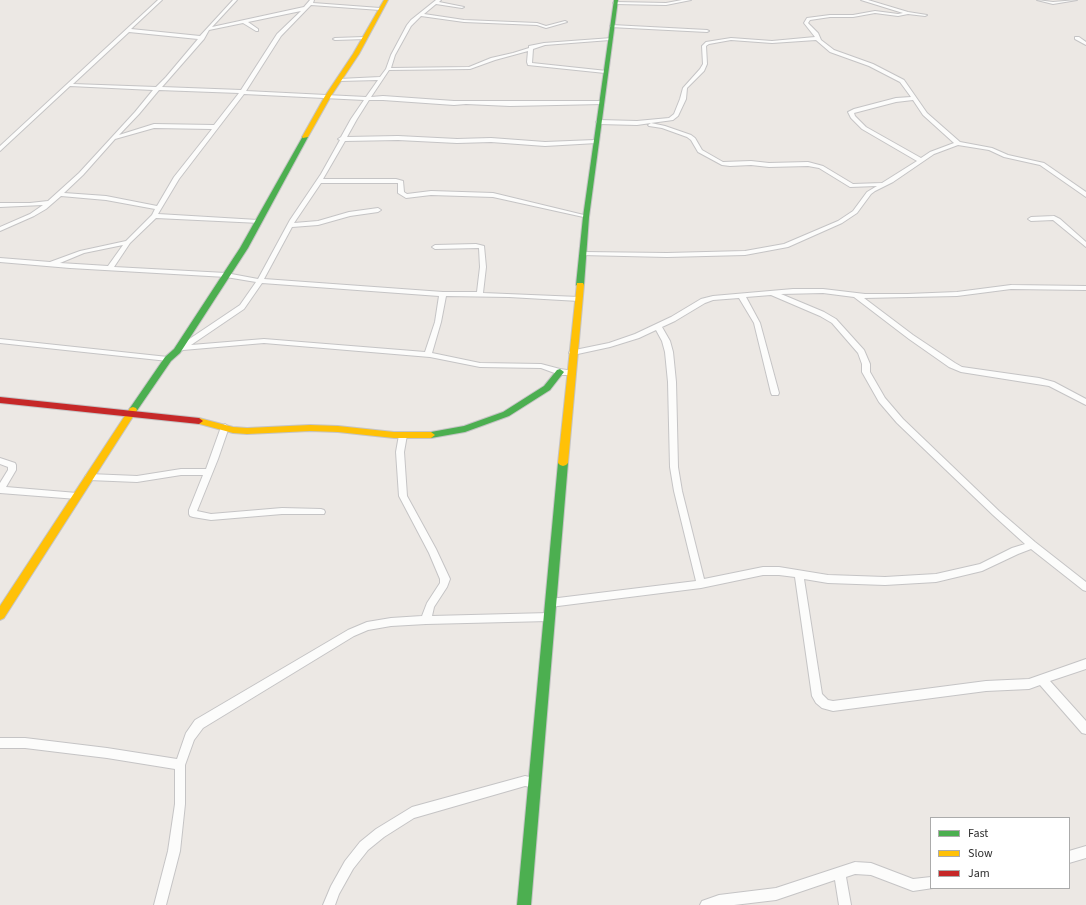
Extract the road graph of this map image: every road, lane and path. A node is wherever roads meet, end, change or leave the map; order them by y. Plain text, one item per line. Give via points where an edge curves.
1 (160, 0) edge
2 (235, 0) edge
3 (386, 0) edge
4 (689, 0) edge
5 (863, 0) edge
6 (1039, 0) edge
7 (1075, 0) edge
8 (438, 2) edge
9 (615, 2) edge
10 (310, 4) edge
11 (462, 6) dead end
12 (380, 9) junction
13 (908, 13) junction
14 (420, 15) junction
15 (925, 15) dead end
16 (245, 22) junction
17 (565, 22) dead end
18 (612, 26) junction
19 (208, 29) junction
20 (128, 30) junction
21 (256, 30) dead end
22 (706, 31) dead end
23 (202, 38) junction
24 (364, 38) junction
25 (818, 38) junction
26 (1077, 38) dead end
27 (335, 39) dead end
28 (610, 39) junction
29 (1086, 44) edge
30 (531, 47) junction
31 (388, 69) junction
32 (605, 72) junction
33 (381, 78) junction
34 (339, 80) junction
35 (70, 85) junction
36 (158, 88) junction
37 (243, 92) junction
38 (328, 96) junction
39 (915, 98) junction
40 (366, 99) junction
41 (601, 103) junction
42 (599, 122) junction
43 (637, 123) junction
44 (215, 127) junction
45 (112, 138) junction
46 (341, 139) junction
47 (595, 142) junction
48 (958, 143) junction
49 (0, 149) edge
50 (920, 160) junction
51 (319, 181) junction
52 (885, 184) junction
53 (60, 194) junction
54 (1086, 195) edge
55 (50, 202) junction
56 (0, 205) edge
57 (159, 208) junction
58 (378, 210) dead end
59 (154, 216) junction
60 (586, 217) junction
61 (1031, 219) dead end
62 (258, 222) junction
63 (291, 225) junction
64 (0, 229) edge
65 (128, 242) junction
66 (1086, 245) edge
67 (435, 247) dead end
68 (583, 254) junction
69 (0, 260) edge
70 (52, 264) junction
71 (110, 268) junction
72 (226, 275) junction
73 (260, 281) junction
74 (1086, 288) edge
75 (770, 292) junction
76 (443, 294) junction
77 (480, 294) junction
78 (741, 295) junction
79 (856, 295) junction
80 (579, 299) junction
81 (658, 326) junction
82 (0, 342) edge
83 (180, 349) junction
84 (573, 352) junction
85 (428, 355) junction
86 (168, 359) junction
87 (560, 372) junction
88 (571, 373) junction
89 (775, 393) dead end
90 (0, 400) edge
91 (1086, 402) edge
92 (130, 414) junction
93 (225, 427) junction
94 (403, 435) junction
95 (0, 461) edge
96 (208, 472) junction
97 (89, 477) junction
98 (0, 490) edge
99 (77, 496) junction
100 (321, 512) dead end
101 (1032, 545) junction
102 (799, 574) junction
103 (701, 584) junction
104 (1086, 587) edge
105 (550, 603) junction
106 (0, 615) edge
107 (549, 617) junction
108 (426, 620) junction
109 (1086, 664) edge
110 (1042, 680) junction
111 (1086, 730) edge
112 (0, 743) edge
113 (180, 765) junction
114 (535, 783) junction
115 (1086, 852) edge
116 (1070, 857) edge
117 (840, 873) junction
118 (930, 883) edge
119 (160, 905) edge
120 (329, 905) edge
121 (524, 905) edge
122 (706, 905) edge
123 (845, 905) edge

1 - 20 street
2 - 19 street
3 - 12 street
4 - 9 street via 666,4
5 - 13 street
6 - 7 street via 1049,3
8 - 11 street
8 - 14 street
9 - 18 street
10 - 12 street
10 - 16 street
10 - 37 street via 279,35
12 - 24 street
13 - 15 street
13 - 25 street via 898,15 871,12 810,19 806,23
14 - 17 street via 464,21 537,24 546,27
14 - 31 street via 413,21 400,42
16 - 19 street
16 - 21 street
18 - 22 street
18 - 28 street
19 - 23 street
20 - 23 street
20 - 35 street
23 - 36 street
24 - 27 street
24 - 34 street
25 - 39 street via 832,51 871,65 902,82
25 - 43 street via 758,42 731,39 708,42 704,46 705,64 685,88 684,99 676,115 662,121
26 - 29 street
28 - 30 street
28 - 32 street
30 - 31 street via 470,68
30 - 32 street via 530,64
31 - 33 street
32 - 41 street
33 - 34 street
33 - 40 street
34 - 38 street
35 - 36 street
35 - 49 street
36 - 37 street
36 - 45 street via 138,113
37 - 38 street
37 - 44 street
38 - 40 street
38 - 62 street
39 - 48 street via 925,114
39 - 50 street via 896,100 851,112 864,128
40 - 41 street via 510,104
40 - 46 street
41 - 42 street
42 - 43 street
42 - 47 street
43 - 52 street via 662,127 689,136 700,152 722,163 808,164 821,168 852,186
44 - 45 street via 154,126
44 - 57 street via 176,178
45 - 53 street
46 - 47 street via 491,140 545,144
46 - 51 street
47 - 60 street
48 - 50 street
48 - 54 street via 1042,164
50 - 52 street
51 - 60 street via 396,181 401,182 401,193 406,196 493,195
51 - 63 street
52 - 68 street via 869,193 860,207 845,218 786,246 745,253
53 - 55 street
53 - 57 street via 106,198
55 - 56 street
55 - 64 street via 32,215
57 - 59 street
58 - 63 street via 349,214 318,223
59 - 62 street
59 - 65 street
60 - 68 street
61 - 66 street via 1054,218
62 - 72 street
63 - 73 street
65 - 70 street via 82,252
65 - 71 street
67 - 77 street via 482,247
68 - 80 street
69 - 70 street
70 - 71 street
71 - 72 street
72 - 73 street
72 - 83 street
73 - 76 street
73 - 83 street via 242,307
74 - 79 street via 1010,287 957,294
75 - 78 street
75 - 79 street via 823,291
75 - 101 street via 834,321 861,352 866,372 882,400 900,421
76 - 77 street
76 - 85 street
77 - 80 street
78 - 81 street via 702,301 673,320
78 - 89 street via 757,323
79 - 91 street via 952,365 961,369 1039,381
80 - 84 street
81 - 84 street via 610,345
81 - 103 street via 669,352 674,467
82 - 86 street
83 - 85 street via 264,341
83 - 86 street
84 - 88 street
85 - 87 street via 480,365 534,366
86 - 92 street
87 - 88 street
87 - 94 street via 547,388 506,414 448,433
88 - 105 street
90 - 92 street
92 - 93 street via 190,420
92 - 97 street
93 - 94 street via 247,431 338,429
93 - 96 street
94 - 108 street via 400,459 403,496 445,579 430,606
95 - 98 street via 12,465 12,470
96 - 97 street via 181,472 138,479
96 - 100 street via 193,510 192,514 196,516 282,511
97 - 99 street
98 - 99 street
99 - 106 street
101 - 102 street via 982,567 936,578 885,581 828,579
101 - 104 street
102 - 103 street via 763,572
102 - 110 street via 818,696 826,705 986,686 1021,685
103 - 105 street
105 - 107 street
107 - 108 street
107 - 114 street
108 - 113 street via 367,626 351,633 199,724 190,737
109 - 110 street
110 - 111 street
112 - 113 street via 25,743 107,753
113 - 119 street via 180,804 174,851
114 - 120 street via 525,781 412,812 364,846 349,865
114 - 121 street
115 - 116 street
117 - 118 street via 855,868 871,870 913,885
117 - 122 street via 776,894
117 - 123 street

